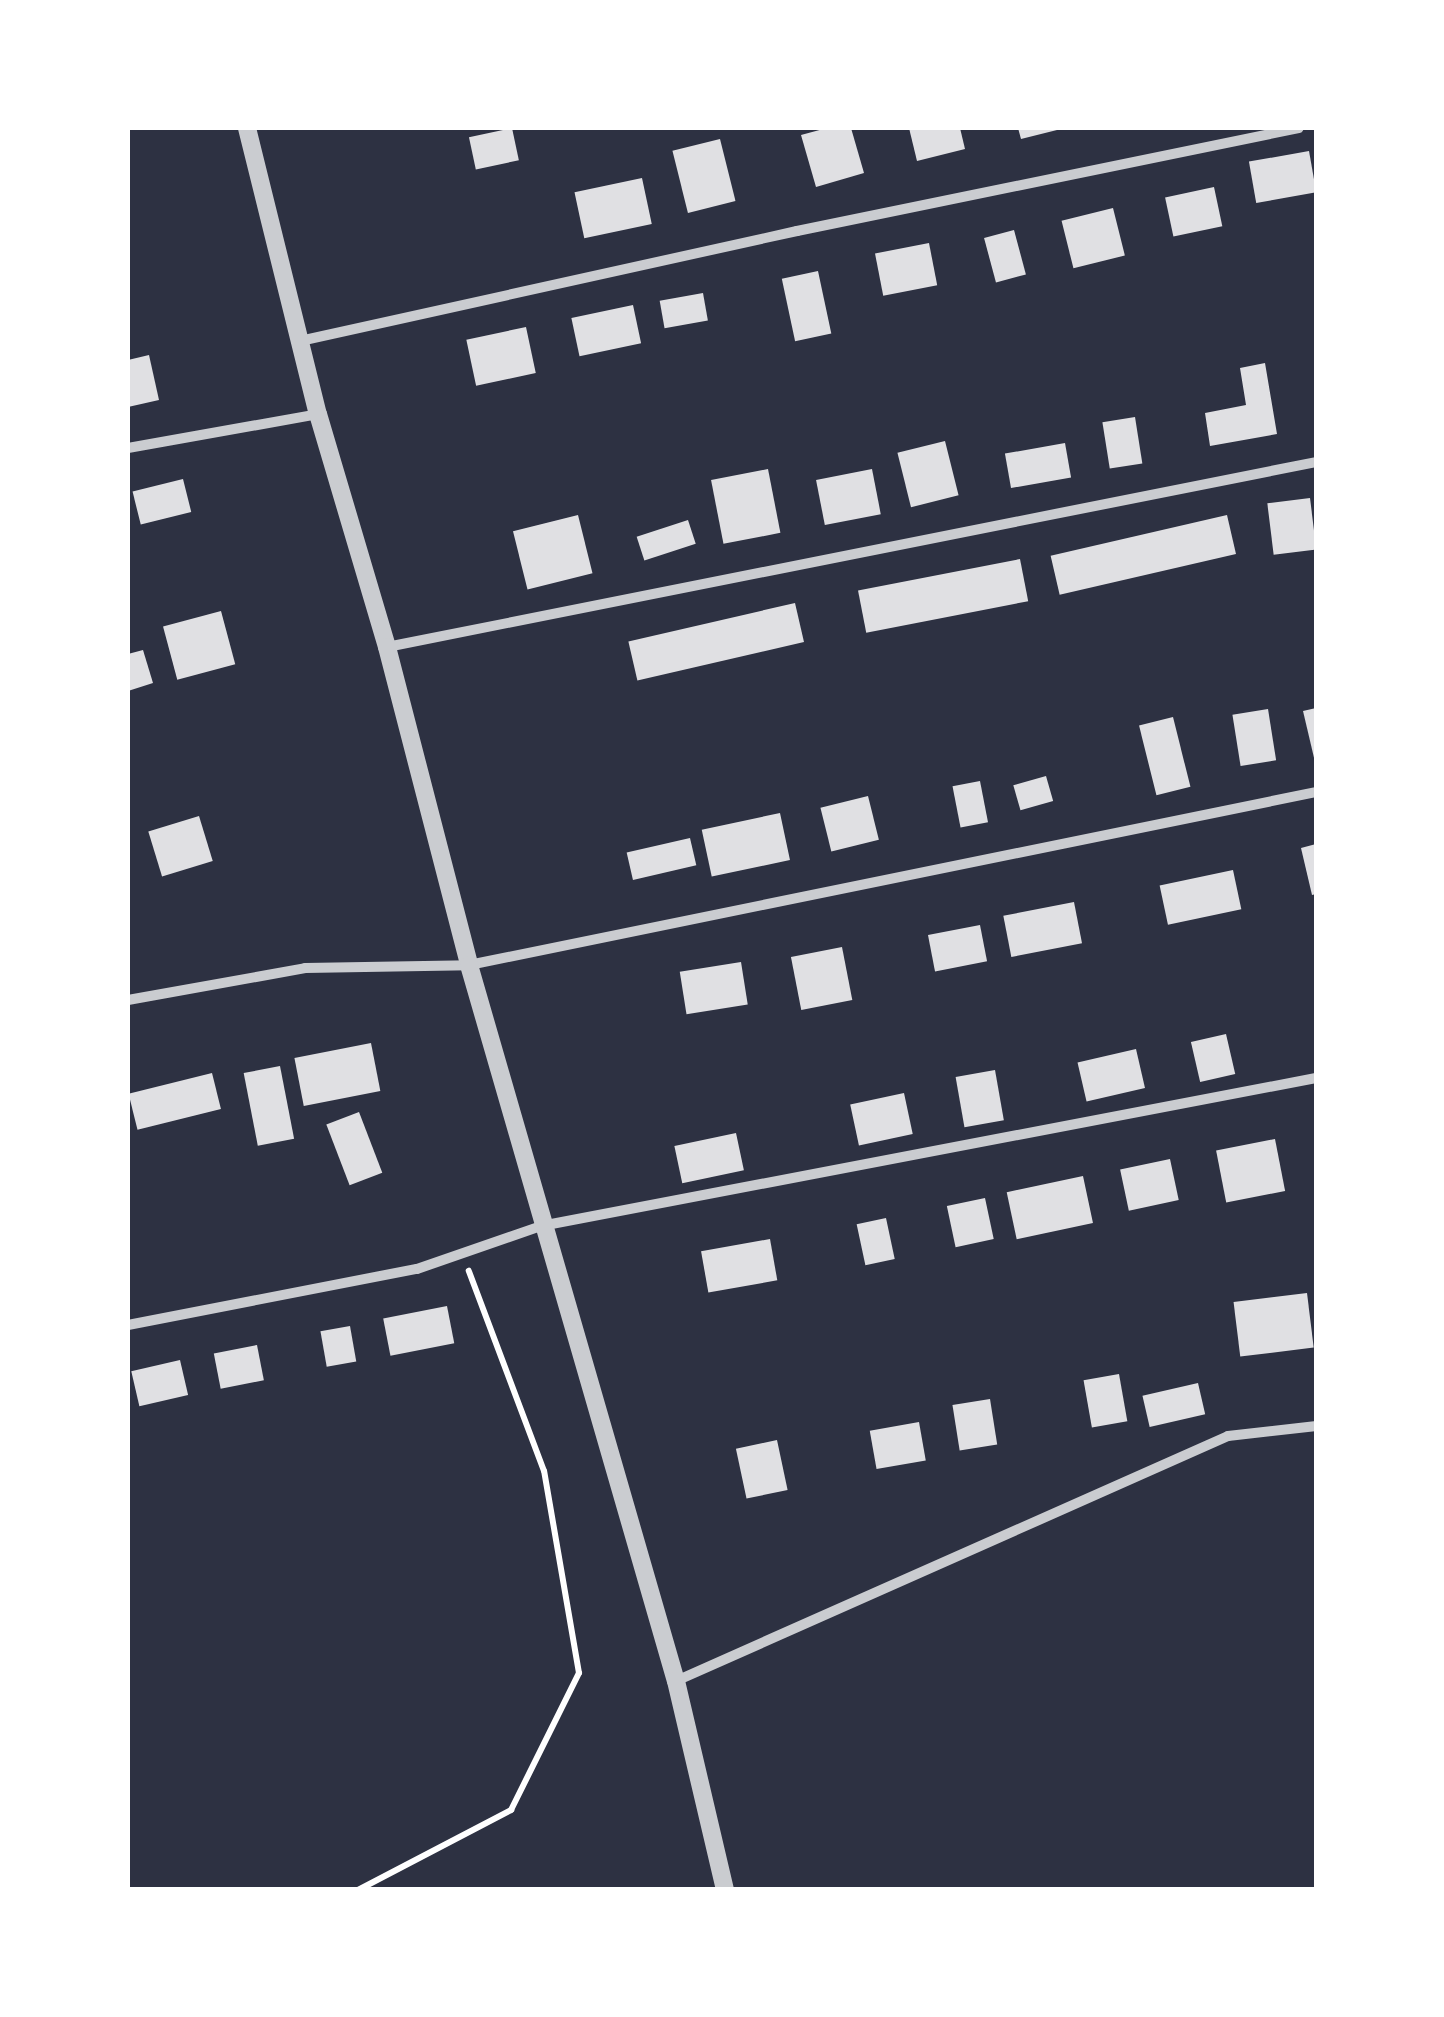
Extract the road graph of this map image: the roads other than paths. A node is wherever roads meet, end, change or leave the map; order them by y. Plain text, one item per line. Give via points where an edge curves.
1 (247, 128) edge
2 (1299, 128) edge
3 (300, 341) junction
4 (318, 414) junction
5 (128, 448) edge
6 (1316, 462) edge
7 (387, 647) junction
8 (1316, 792) edge
9 (468, 965) junction
10 (128, 1000) edge
11 (1316, 1078) edge
12 (541, 1226) junction
13 (128, 1325) edge
14 (1316, 1426) edge
15 (676, 1682) junction
16 (725, 1890) edge

1 - 3 street
2 - 3 street
3 - 4 street
4 - 5 street
4 - 7 street
6 - 7 street
7 - 9 street
8 - 9 street
9 - 10 street via 306,968
9 - 12 street
11 - 12 street
12 - 13 street via 417,1269
12 - 15 street
14 - 15 street via 1228,1436
15 - 16 street

